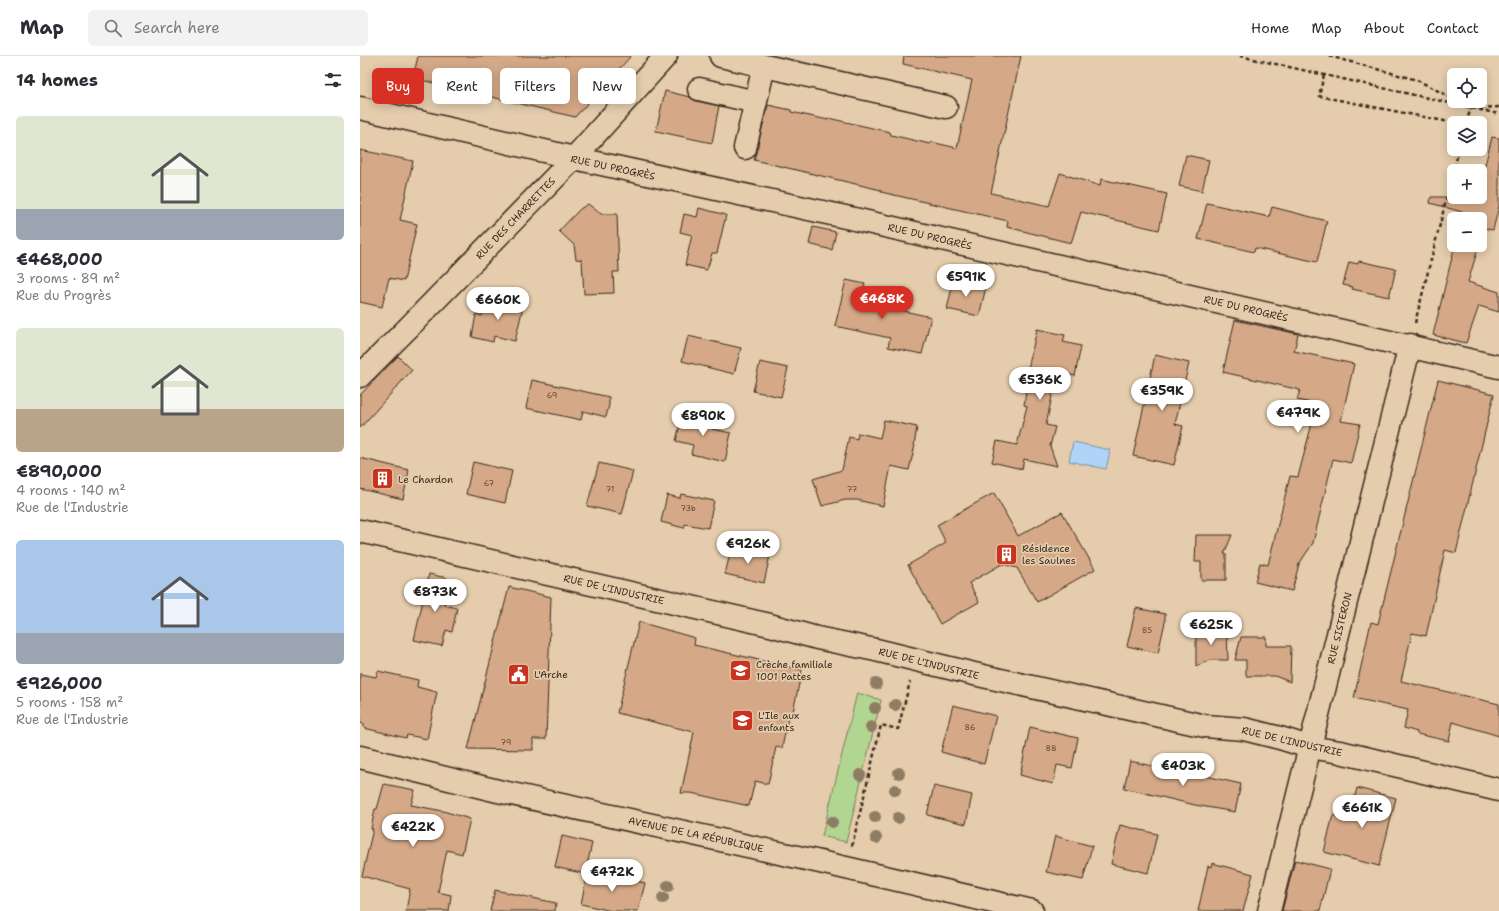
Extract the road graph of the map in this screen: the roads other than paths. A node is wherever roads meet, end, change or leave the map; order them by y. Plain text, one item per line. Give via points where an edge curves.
1 (666, 56) edge
2 (721, 56) edge
3 (764, 66) junction
4 (699, 89) dead end
5 (756, 102) junction
6 (946, 107) dead end
7 (360, 108) edge
8 (745, 148) dead end
9 (574, 158) junction
10 (1410, 345) junction
11 (1499, 367) edge
12 (360, 376) edge
13 (360, 531) edge
14 (1309, 747) junction
15 (360, 757) edge
16 (1499, 790) edge
17 (1032, 911) edge
18 (1269, 911) edge

1 - 9 street, RUE DES CHARRETTES
2 - 3 street
3 - 5 street
3 - 6 street
4 - 5 street
5 - 8 street
7 - 9 street, RUE DU PROGRÈS
9 - 10 street, RUE DU PROGRÈS
9 - 12 street, RUE DES CHARRETTES via 408,330
10 - 11 street, RUE DU PROGRÈS
10 - 14 street, RUE SISTERON
13 - 14 street, RUE DE L'INDUSTRIE via 974,674 1205,726 1244,729
14 - 16 street, RUE DE L'INDUSTRIE
14 - 18 street, RUE SISTERON
15 - 17 street, AVENUE DE LA RÉPUBLIQUE via 498,791

